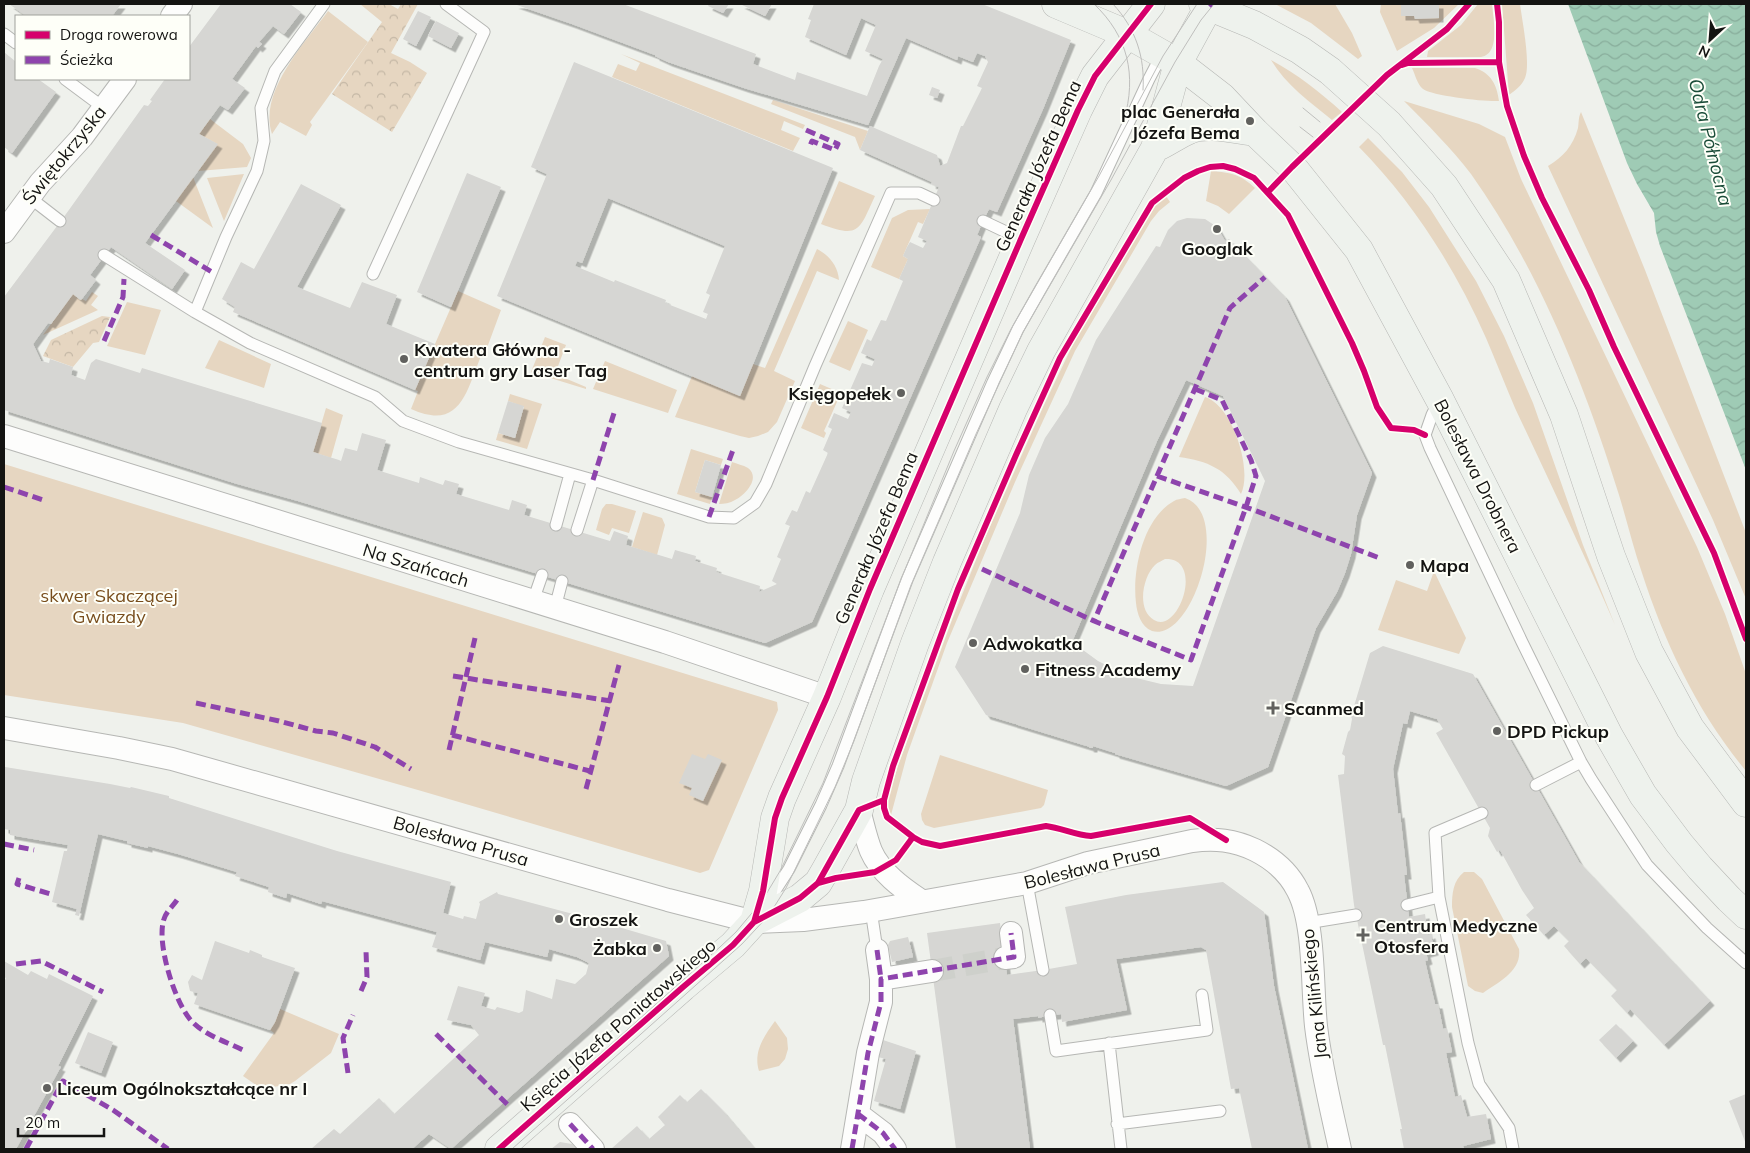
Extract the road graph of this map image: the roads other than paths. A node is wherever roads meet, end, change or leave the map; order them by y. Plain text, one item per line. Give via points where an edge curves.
1 (181, 4) edge
2 (324, 4) edge
3 (446, 4) edge
4 (1056, 4) edge
5 (1151, 4) edge
6 (1208, 4) edge
7 (173, 15) edge
8 (4, 34) edge
9 (1127, 34) junction
10 (15, 42) edge
11 (1170, 59) junction
12 (66, 80) edge
13 (124, 80) edge
14 (104, 108) junction
15 (1255, 132) junction
16 (1155, 148) junction
17 (30, 197) junction
18 (934, 200) dead end
19 (60, 221) dead end
20 (983, 221) dead end
21 (4, 232) edge
22 (1021, 238) junction
23 (104, 256) dead end
24 (373, 274) dead end
25 (195, 312) junction
26 (1440, 400) junction
27 (4, 436) edge
28 (570, 474) junction
29 (592, 480) junction
30 (556, 524) dead end
31 (577, 530) dead end
32 (542, 574) dead end
33 (562, 581) dead end
34 (534, 602) junction
35 (555, 608) junction
36 (827, 697) junction
37 (4, 728) edge
38 (1581, 762) junction
39 (1536, 785) dead end
40 (1746, 803) edge
41 (859, 810) junction
42 (1482, 814) dead end
43 (1262, 854) joint
44 (1027, 883) junction
45 (1439, 897) junction
46 (920, 900) junction
47 (1407, 905) dead end
48 (871, 910) junction
49 (1356, 915) dead end
50 (1746, 915) edge
51 (754, 922) junction
52 (1307, 923) junction
53 (1011, 933) dead end
54 (877, 950) joint
55 (1005, 958) dead end
56 (1746, 963) edge
57 (1043, 970) dead end
58 (932, 971) tunnel mouth
59 (881, 979) junction
60 (1202, 995) dead end
61 (1050, 1015) dead end
62 (1109, 1043) junction
63 (1220, 1111) dead end
64 (560, 1113) junction
65 (858, 1114) junction
66 (1117, 1124) junction
67 (499, 1149) edge
68 (593, 1149) edge
69 (852, 1149) edge
70 (895, 1149) edge
71 (1121, 1149) edge
72 (1340, 1149) edge
73 (1513, 1149) edge

1 - 7 street
2 - 25 lane via 275,71 260,108 264,141 257,171
3 - 24 lane via 484,32
4 - 9 street, Bolesława Drobnera
5 - 9 street
6 - 11 street
6 - 40 street via 1300,50 1330,71 1389,124 1444,186 1510,289 1564,415 1610,556 1649,652 1690,728
8 - 10 lane
9 - 11 street, Bolesława Drobnera
9 - 22 street, Generała Józefa Bema via 1095,76
11 - 15 street, Bolesława Drobnera via 1222,97
11 - 16 street
11 - 51 lane via 1148,79 1096,194 1035,298 993,382 907,580 821,805 789,869
12 - 14 lane
13 - 14 street, Świętokrzyska
14 - 17 street, Świętokrzyska
15 - 16 street via 1215,127 1191,129
15 - 26 street, Bolesława Drobnera via 1296,171 1359,250
16 - 41 street via 1041,351 1013,409 915,643 866,781
17 - 19 lane
17 - 21 street, Świętokrzyska
18 - 29 lane via 919,193 891,193 755,503 734,518 709,518
20 - 22 lane
22 - 36 street, Generała Józefa Bema
23 - 25 lane
25 - 28 lane via 250,342 375,397 403,420 459,442
26 - 38 lane via 1425,435 1430,448
26 - 50 street, Bolesława Drobnera via 1609,736 1642,794 1700,868
27 - 34 street, Na Szańcach
28 - 29 lane
28 - 30 lane
29 - 31 lane
32 - 34 lane
33 - 35 lane
34 - 35 street, Na Szańcach
35 - 36 street, Na Szańcach
36 - 51 street, Generała Józefa Bema via 775,818 763,891
37 - 51 street, Bolesława Prusa via 172,759
38 - 39 lane
38 - 56 lane via 1647,864 1707,928
41 - 46 street via 872,852 880,864
41 - 51 street via 818,883 800,898
42 - 45 lane via 1435,833
43 - 44 street, Bolesława Prusa via 1226,840 1208,839 1088,864
43 - 52 street, Jana Kilińskiego via 1289,877 1299,892
44 - 46 street, Bolesława Prusa
44 - 57 lane
45 - 47 lane
45 - 73 lane via 1468,1044 1480,1084 1509,1128
46 - 48 street, Bolesława Prusa
48 - 51 street, Bolesława Prusa via 803,920
48 - 54 lane
49 - 52 lane
51 - 64 street, Księcia Józefa Poniatowskiego via 733,945 683,986
52 - 72 street, Jana Kilińskiego via 1316,1026
53 - 55 street via 1014,957
54 - 59 street
58 - 59 street
59 - 65 street via 881,1002
60 - 62 lane via 1207,1030
61 - 62 lane via 1056,1051
62 - 66 lane
63 - 66 lane
64 - 67 street, Księcia Józefa Poniatowskiego
64 - 68 street
65 - 69 street
65 - 70 street via 883,1133
66 - 71 lane

